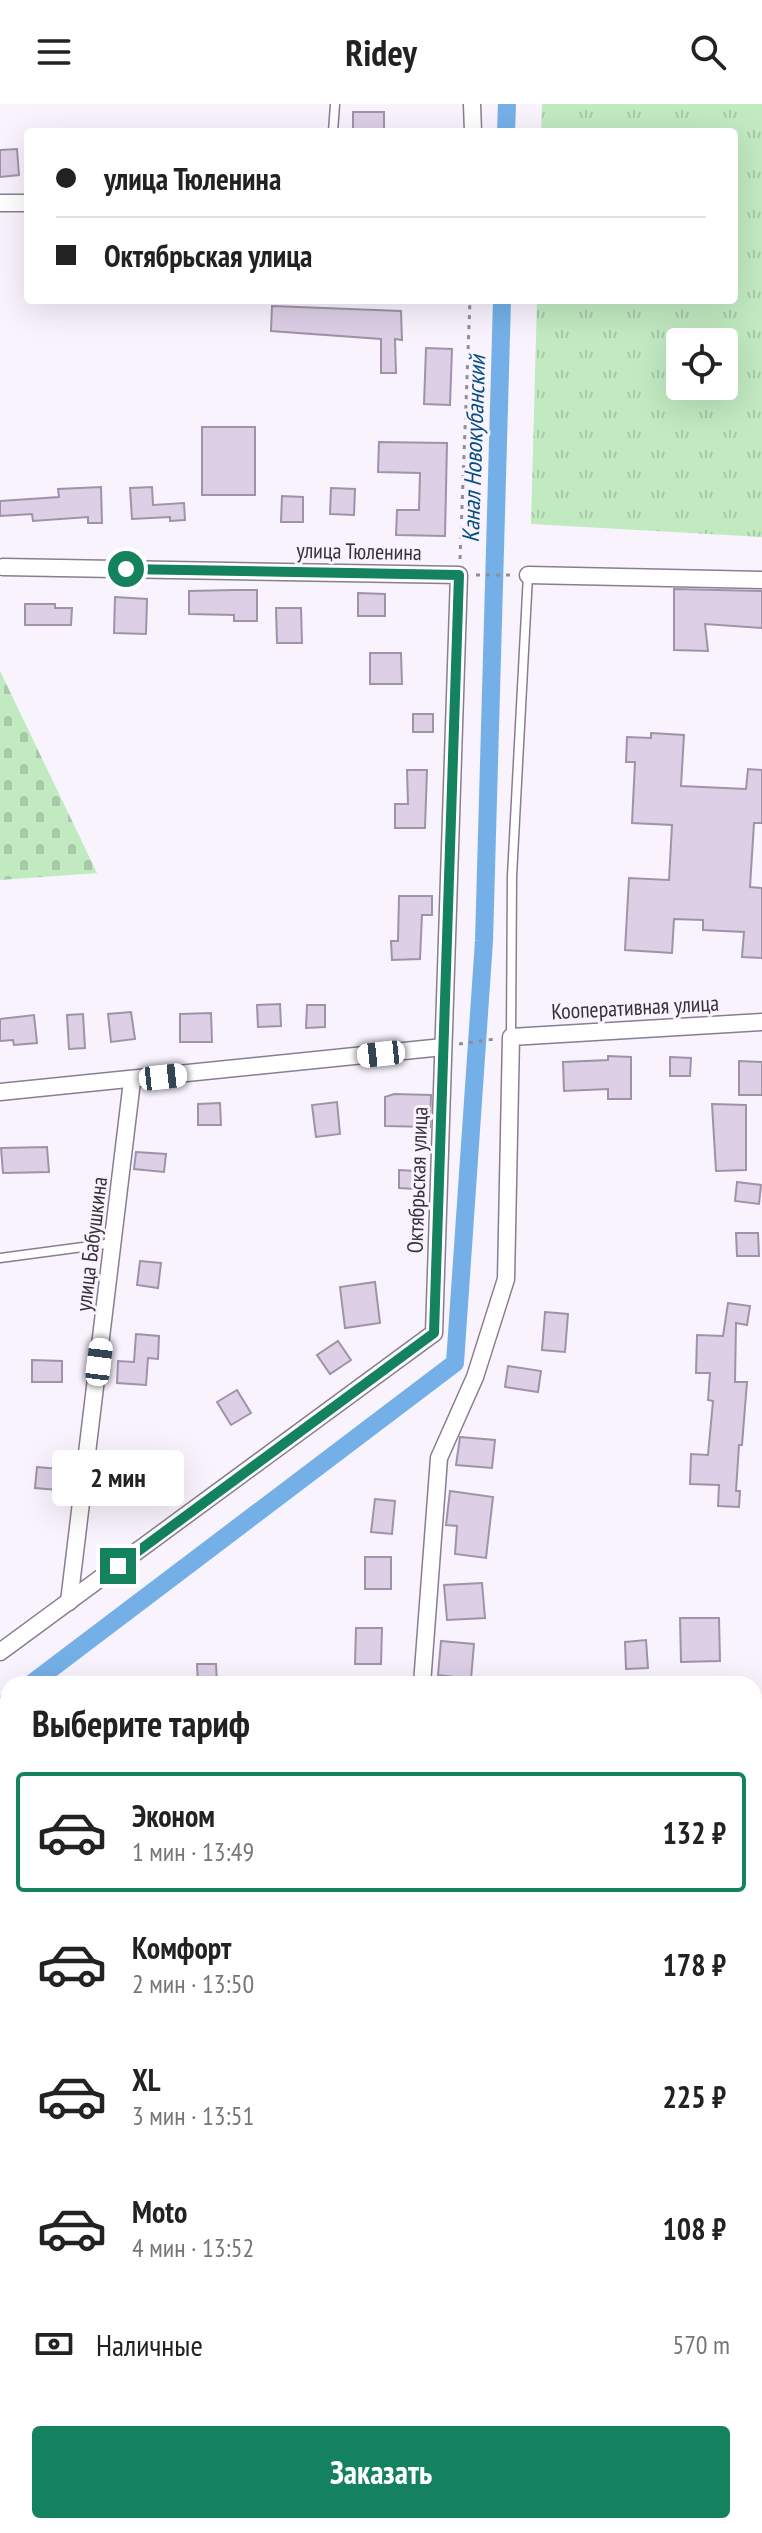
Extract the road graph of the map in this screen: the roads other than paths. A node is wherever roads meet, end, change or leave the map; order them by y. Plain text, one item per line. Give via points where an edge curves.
1 (335, 104) edge
2 (472, 104) edge
3 (333, 128) edge
4 (473, 128) edge
5 (0, 203) edge
6 (24, 203) edge
7 (3, 567) dead end
8 (459, 575) joint
9 (528, 575) joint
10 (762, 580) edge
11 (762, 1022) edge
12 (511, 1037) junction
13 (443, 1047) junction
14 (132, 1081) junction
15 (0, 1092) edge
16 (114, 1242) junction
17 (0, 1258) edge
18 (69, 1602) junction
19 (0, 1652) edge
20 (423, 1676) edge

1 - 3 lane
2 - 4 street
5 - 6 street
7 - 8 street, улица Тюленина
8 - 13 street, Октябрьская улица
9 - 10 street
9 - 12 lane via 512,876
11 - 12 street, Кооперативная улица
12 - 20 street via 506,1279 475,1377 439,1458
13 - 14 street
13 - 18 street, Октябрьская улица via 434,1333
14 - 15 street
14 - 16 street, улица Бабушкина
16 - 17 lane
16 - 18 street, улица Бабушкина
18 - 19 street

